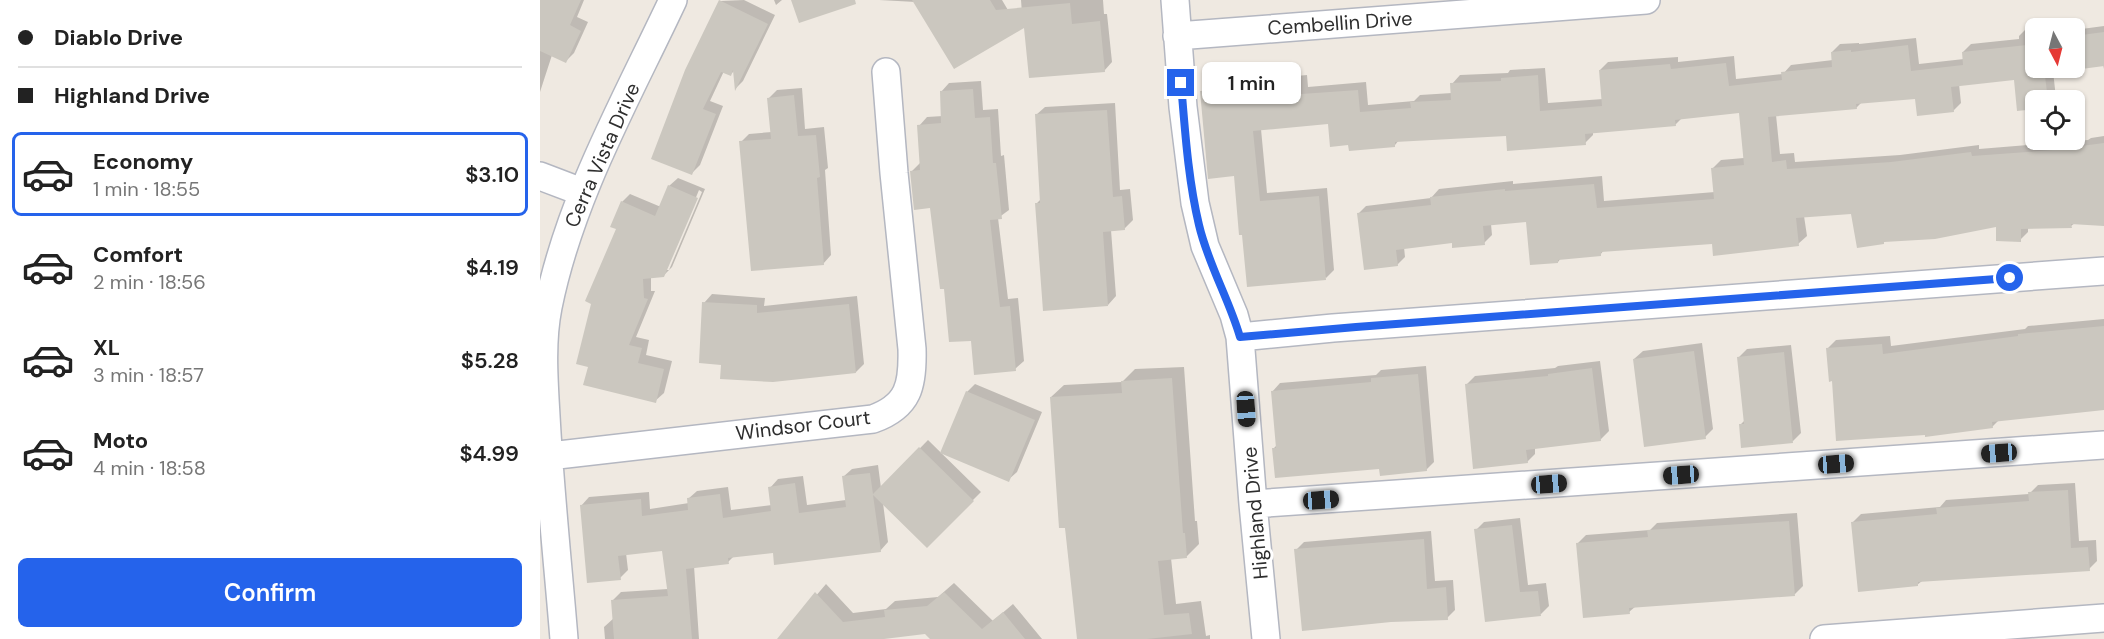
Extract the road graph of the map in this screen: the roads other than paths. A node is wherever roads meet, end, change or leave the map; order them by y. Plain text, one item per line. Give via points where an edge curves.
1 (673, 0) edge
2 (1175, 0) edge
3 (1646, 0) edge
4 (1177, 36) junction
5 (886, 72) dead end
6 (540, 176) edge
7 (582, 192) junction
8 (2104, 271) edge
9 (1240, 337) junction
10 (2104, 446) edge
11 (544, 456) edge
12 (1253, 504) junction
13 (2104, 618) edge
14 (564, 639) edge
15 (1266, 639) edge
16 (1824, 639) edge

1 - 7 street, Cerra Vista Drive
2 - 4 street, Highland Drive
3 - 4 street, Cembellin Drive
4 - 9 street, Highland Drive via 1199,226
5 - 11 street, Windsor Court via 913,374 899,405 873,419
6 - 7 street
7 - 11 street, Cerra Vista Drive via 568,228 547,309
8 - 9 street
9 - 12 street, Highland Drive
10 - 12 street
11 - 14 street, Cerra Vista Drive
12 - 15 street, Highland Drive
13 - 16 street

